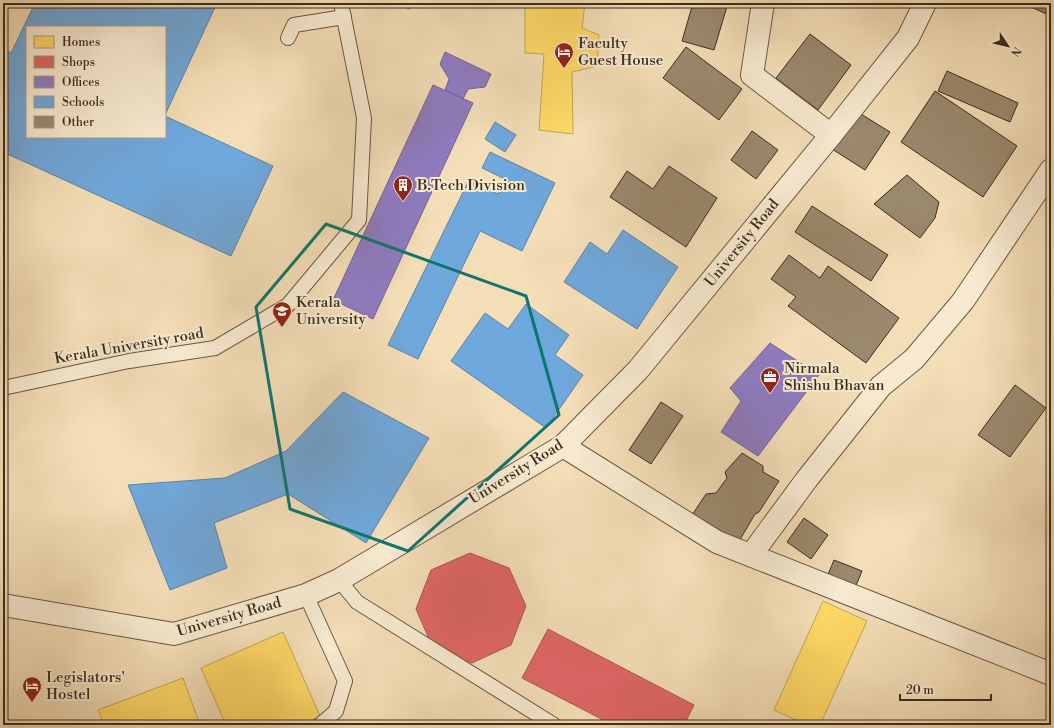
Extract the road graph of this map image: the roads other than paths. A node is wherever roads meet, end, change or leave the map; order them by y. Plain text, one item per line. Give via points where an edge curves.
1 (763, 3) edge
2 (925, 3) edge
3 (343, 10) edge
4 (288, 38) dead end
5 (831, 135) junction
6 (1051, 170) edge
7 (3, 388) edge
8 (563, 446) junction
9 (751, 555) junction
10 (340, 580) junction
11 (306, 595) junction
12 (3, 605) edge
13 (1051, 674) edge
14 (320, 725) edge
15 (554, 725) edge

1 - 5 street via 752,75
2 - 5 street, University Road via 908,38
3 - 4 lane via 294,25
3 - 7 lane, Kerala University road via 364,118 359,220 288,305 215,348 129,361
5 - 8 street, University Road via 638,370
6 - 9 street via 963,300 914,359 881,386
8 - 9 street via 717,542
8 - 10 street, University Road
9 - 13 street
10 - 11 street, University Road
10 - 15 lane via 357,602
11 - 12 street, University Road via 174,634
11 - 14 lane via 345,680 336,711

